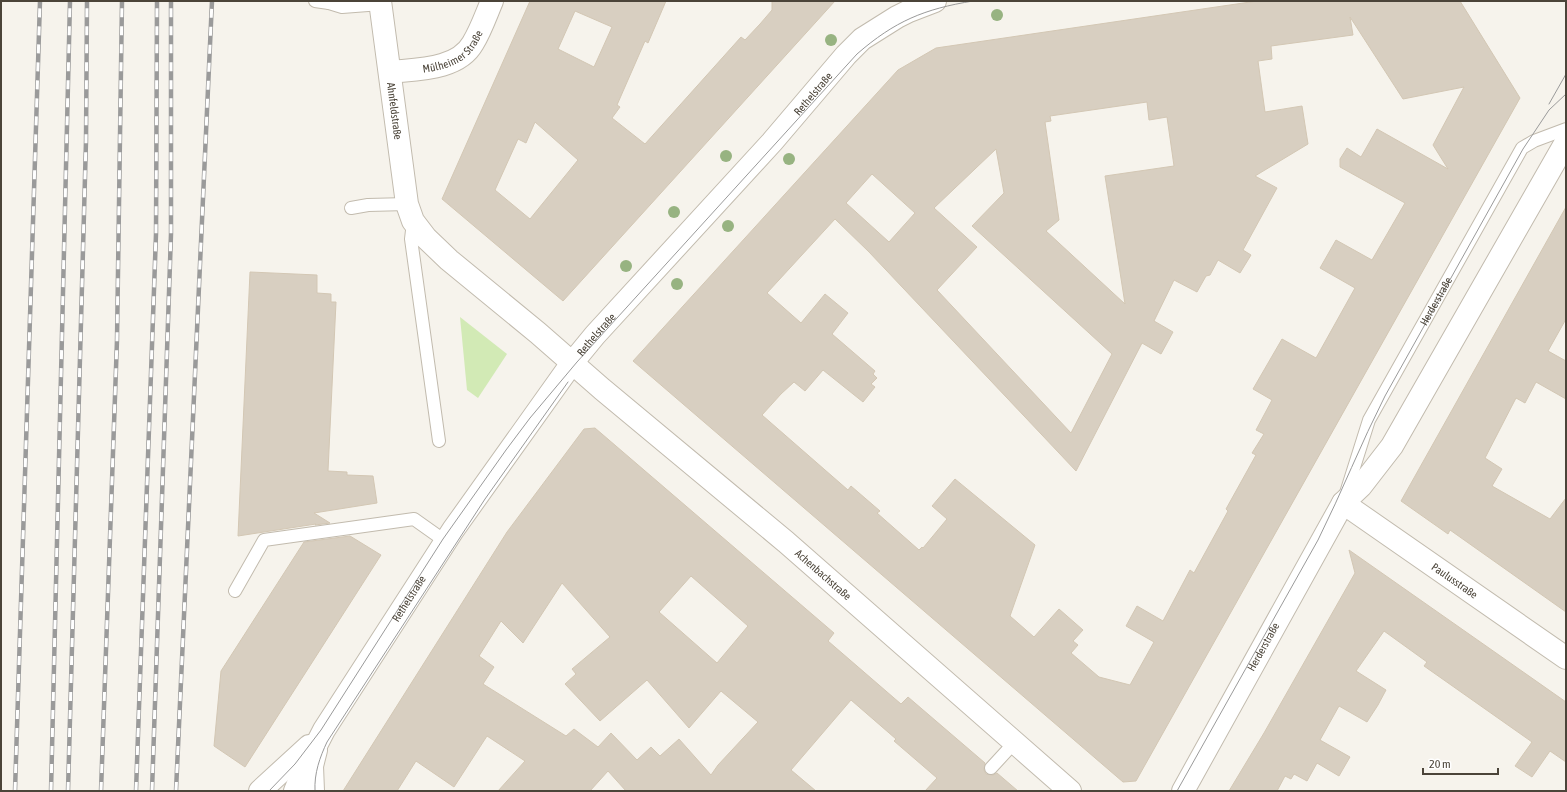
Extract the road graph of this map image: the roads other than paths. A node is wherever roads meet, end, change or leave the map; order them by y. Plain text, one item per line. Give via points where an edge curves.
1 (315, 1) edge
2 (492, 1) edge
3 (935, 1) edge
4 (329, 2) edge
5 (380, 2) edge
6 (390, 72) junction
7 (1566, 129) edge
8 (1566, 142) edge
9 (351, 208) dead end
10 (410, 212) junction
11 (572, 363) junction
12 (439, 441) dead end
13 (1343, 503) junction
14 (446, 541) junction
15 (235, 591) dead end
16 (1566, 658) edge
17 (324, 730) junction
18 (1014, 743) junction
19 (991, 768) dead end
20 (260, 791) edge
21 (295, 791) edge
22 (313, 791) edge
23 (1070, 791) edge
24 (1183, 791) edge

1 - 4 lane
2 - 6 street, Mülheimer Straße via 473,44 461,56 438,67
3 - 11 street, Rethelstraße via 897,17 862,39
4 - 5 lane via 342,8
5 - 6 street, Ahnfeldstraße
6 - 10 street, Ahnfeldstraße
7 - 13 lane, Herderstraße via 1522,148 1369,420
8 - 13 street, Herderstraße via 1392,446
9 - 10 lane via 368,205
10 - 11 street via 426,238 449,260
10 - 12 lane, Ahnfeldstraße via 411,239
11 - 14 street, Rethelstraße
11 - 18 street, Achenbachstraße via 786,542
13 - 16 street, Paulusstraße
13 - 24 street, Herderstraße
14 - 15 lane via 414,519 264,540
14 - 17 street, Rethelstraße
17 - 20 street, Rethelstraße
17 - 21 street, Rethelstraße
17 - 22 street via 312,766
18 - 19 lane
18 - 23 street, Achenbachstraße

